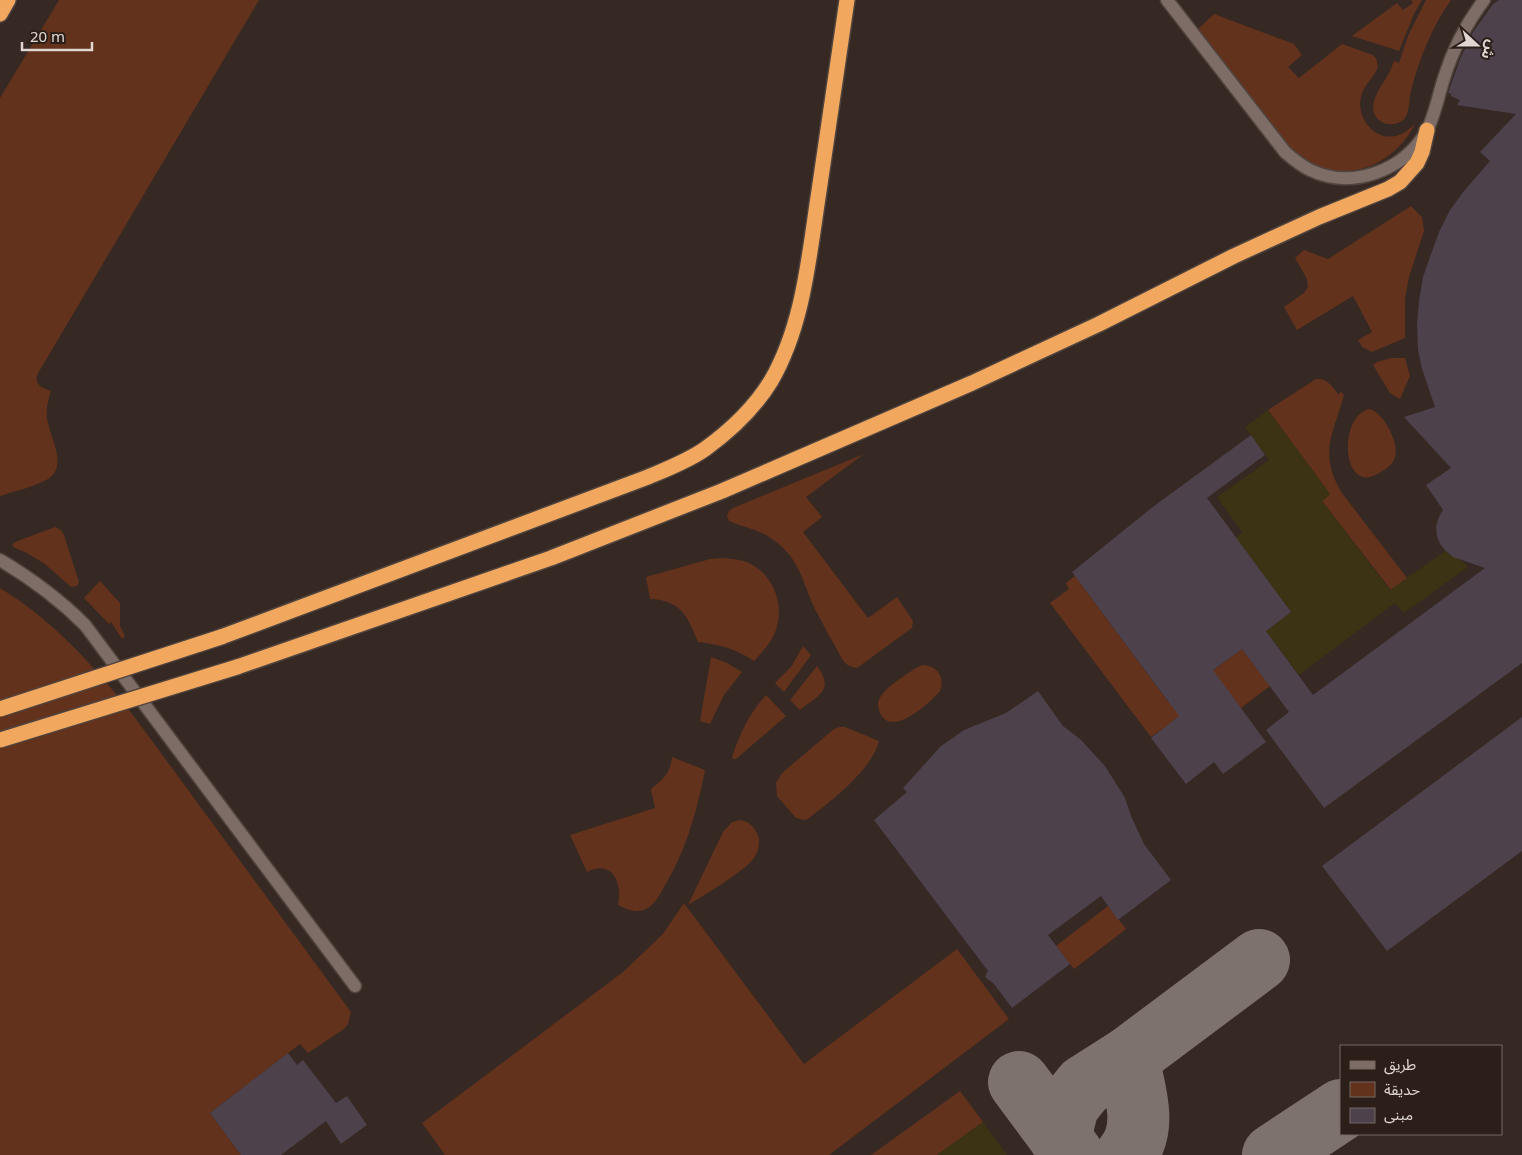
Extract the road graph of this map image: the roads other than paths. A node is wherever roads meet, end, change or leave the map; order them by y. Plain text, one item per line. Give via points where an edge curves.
1 (8, 0) edge
2 (847, 0) edge
3 (1167, 0) edge
4 (1484, 0) edge
5 (0, 14) edge
6 (1427, 130) junction
7 (0, 560) edge
8 (0, 709) edge
9 (0, 740) edge
10 (355, 986) dead end

1 - 5 highway
2 - 8 highway, bridge via 798,316 785,354 770,382 729,429 705,449 648,477 221,637
3 - 6 street via 1285,152 1309,170 1337,178 1358,178 1378,173 1403,159
4 - 6 street via 1453,53
6 - 9 highway, bridge via 1417,163 1400,182 1388,189 1234,256 972,383 722,491 551,558 237,667
7 - 10 street via 43,587 85,625

